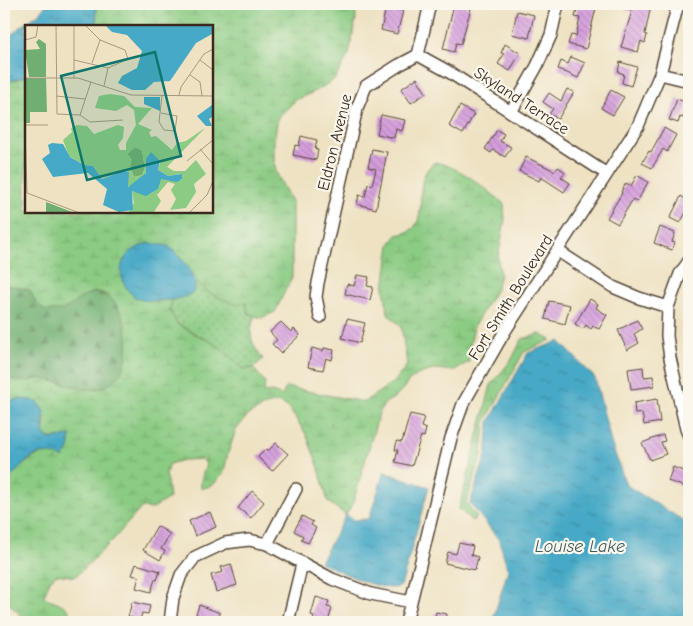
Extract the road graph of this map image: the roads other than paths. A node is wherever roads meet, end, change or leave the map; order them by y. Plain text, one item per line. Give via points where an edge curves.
1 (430, 4) edge
2 (558, 4) edge
3 (678, 4) edge
4 (418, 55) junction
5 (660, 74) junction
6 (689, 81) edge
7 (511, 112) junction
8 (607, 174) junction
9 (558, 251) junction
10 (689, 261) edge
11 (668, 307) junction
12 (320, 317) dead end
13 (689, 436) edge
14 (296, 488) dead end
15 (267, 544) junction
16 (302, 564) junction
17 (411, 602) junction
18 (170, 622) edge
19 (288, 622) edge
20 (406, 622) edge

1 - 4 street
2 - 7 street via 551,35
3 - 5 street, Fort Smith Boulevard
4 - 7 street, Skyland Terrace
4 - 12 street, Eldron Avenue via 366,86 360,101 318,283 316,297
5 - 6 street
5 - 8 street, Fort Smith Boulevard via 638,126
7 - 8 street, Skyland Terrace
8 - 9 street, Fort Smith Boulevard
9 - 11 street via 613,287
9 - 17 street, Fort Smith Boulevard via 505,331 463,404
10 - 11 street via 680,274
11 - 13 street via 670,358
14 - 15 street
15 - 16 street
15 - 18 street via 248,540 225,543 195,557 181,575 173,598
16 - 17 street via 371,594
16 - 19 street
17 - 20 street, Fort Smith Boulevard

